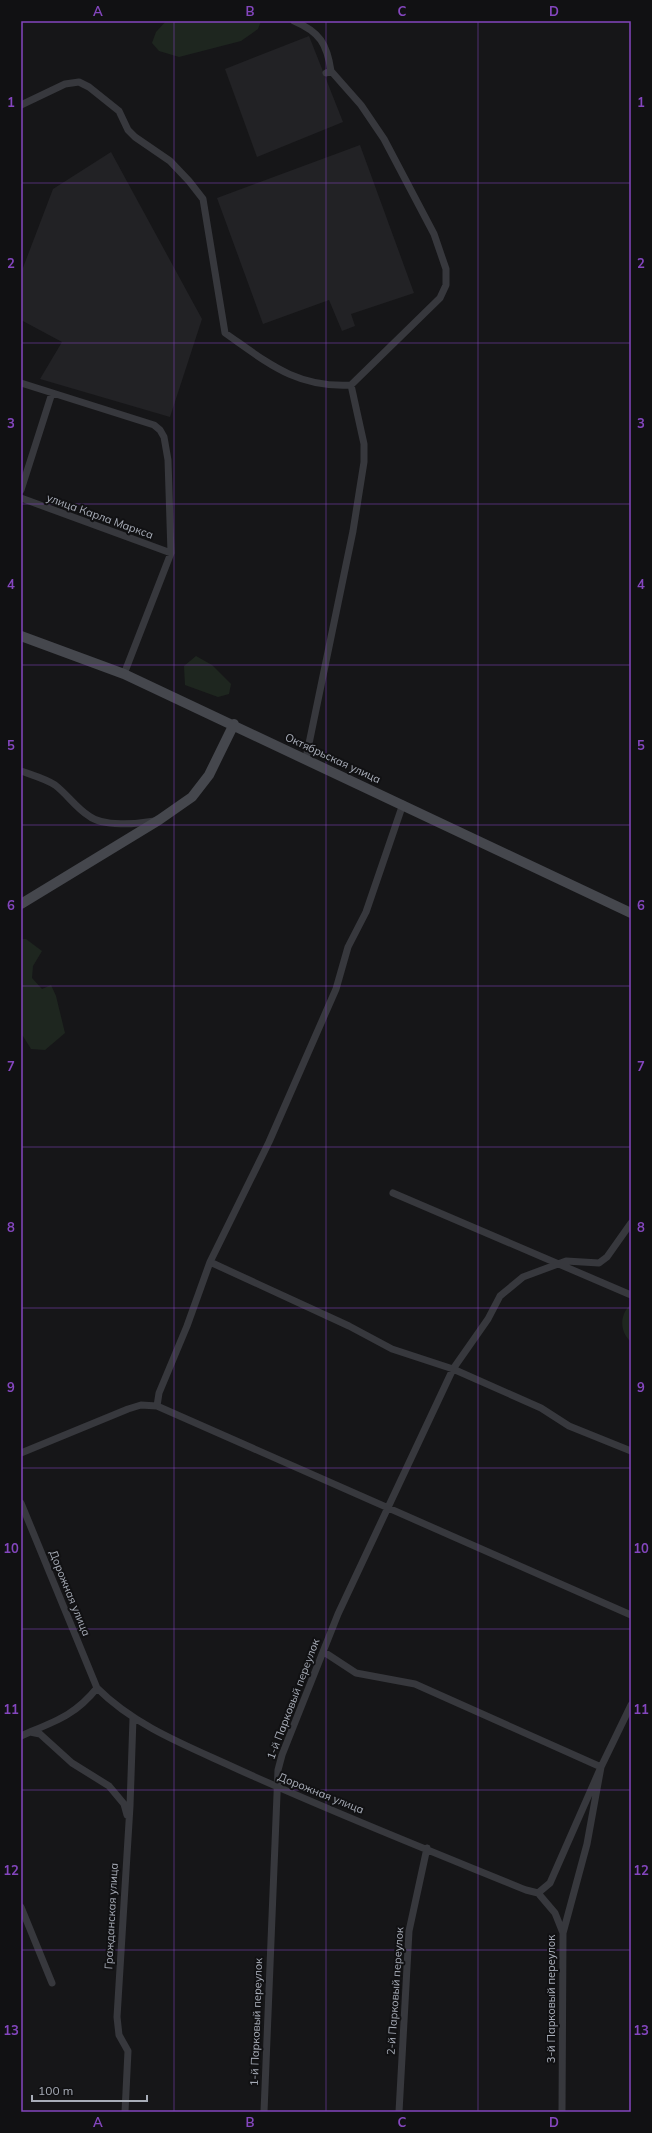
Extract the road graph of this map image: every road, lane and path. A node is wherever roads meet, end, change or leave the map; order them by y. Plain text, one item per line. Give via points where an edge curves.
1 (294, 21) edge
2 (21, 105) edge
3 (21, 383) edge
4 (351, 385) junction
5 (52, 393) junction
6 (21, 490) edge
7 (21, 498) edge
8 (171, 553) junction
9 (21, 636) edge
10 (124, 674) junction
11 (234, 724) junction
12 (306, 758) junction
13 (21, 771) edge
14 (403, 804) junction
15 (159, 820) junction
16 (21, 904) edge
17 (631, 912) edge
18 (393, 1194) dead end
19 (631, 1223) edge
20 (210, 1262) junction
21 (558, 1264) junction
22 (631, 1295) edge
23 (453, 1370) junction
24 (157, 1406) junction
25 (631, 1451) edge
26 (21, 1453) edge
27 (21, 1503) edge
28 (386, 1508) junction
29 (631, 1615) edge
30 (324, 1652) junction
31 (97, 1688) junction
32 (631, 1705) edge
33 (133, 1718) junction
34 (30, 1732) junction
35 (21, 1736) edge
36 (601, 1767) junction
37 (276, 1786) junction
38 (128, 1824) junction
39 (427, 1848) junction
40 (538, 1893) junction
41 (21, 1907) edge
42 (563, 1933) junction
43 (52, 1983) dead end
44 (125, 2112) edge
45 (264, 2112) edge
46 (398, 2112) edge
47 (562, 2112) edge

1 - 4 street via 320,37 326,47 328,72 361,105 384,139 434,234 446,269 446,286 440,298
2 - 4 street via 65,84 79,82 119,111 128,130 170,161 203,199 226,333 278,371 305,381 335,386
3 - 5 street
4 - 12 street via 364,444 364,462 353,531
5 - 6 street
5 - 8 street via 154,425 160,430 168,460
7 - 8 street, улица Карла Маркса
8 - 10 street
9 - 10 street, Октябрьская улица
10 - 11 street, Октябрьская улица
11 - 12 street, Октябрьская улица
11 - 15 street via 200,789 183,805
12 - 14 street, Октябрьская улица
13 - 15 street via 54,784 89,817 97,820 139,824
14 - 17 street, Октябрьская улица
14 - 20 street via 366,912 348,947 336,989 270,1142
15 - 16 street
18 - 21 street
19 - 21 street, 1-й Парковый переулок via 607,1257 599,1263 588,1264 573,1260
20 - 23 street via 350,1326 392,1349
20 - 24 street via 159,1393
21 - 22 street
21 - 23 street, 1-й Парковый переулок via 523,1277 500,1296 488,1319
23 - 25 street via 541,1408 570,1426
23 - 28 street, 1-й Парковый переулок
24 - 26 street via 141,1405 128,1409
24 - 28 street
27 - 31 street, Дорожная улица
28 - 29 street
28 - 30 street, 1-й Парковый переулок via 338,1614
30 - 36 street via 356,1674 415,1684
30 - 37 street, 1-й Парковый переулок via 282,1755
31 - 33 street, Дорожная улица
31 - 34 street via 84,1704 64,1718
32 - 36 street
33 - 37 street, Дорожная улица via 164,1735
33 - 38 street, Гражданская улица
34 - 35 street
34 - 38 street via 40,1734 72,1763 109,1786 124,1804
36 - 40 street via 550,1883
36 - 42 street via 587,1844
37 - 39 street, Дорожная улица
37 - 45 street, 1-й Парковый переулок
38 - 44 street, Гражданская улица via 117,2017 119,2035 128,2051
39 - 40 street, Дорожная улица
39 - 46 street, 2-й Парковый переулок via 409,1931
40 - 42 street, 3-й Парковый переулок via 555,1913
41 - 43 street
42 - 47 street, 3-й Парковый переулок

